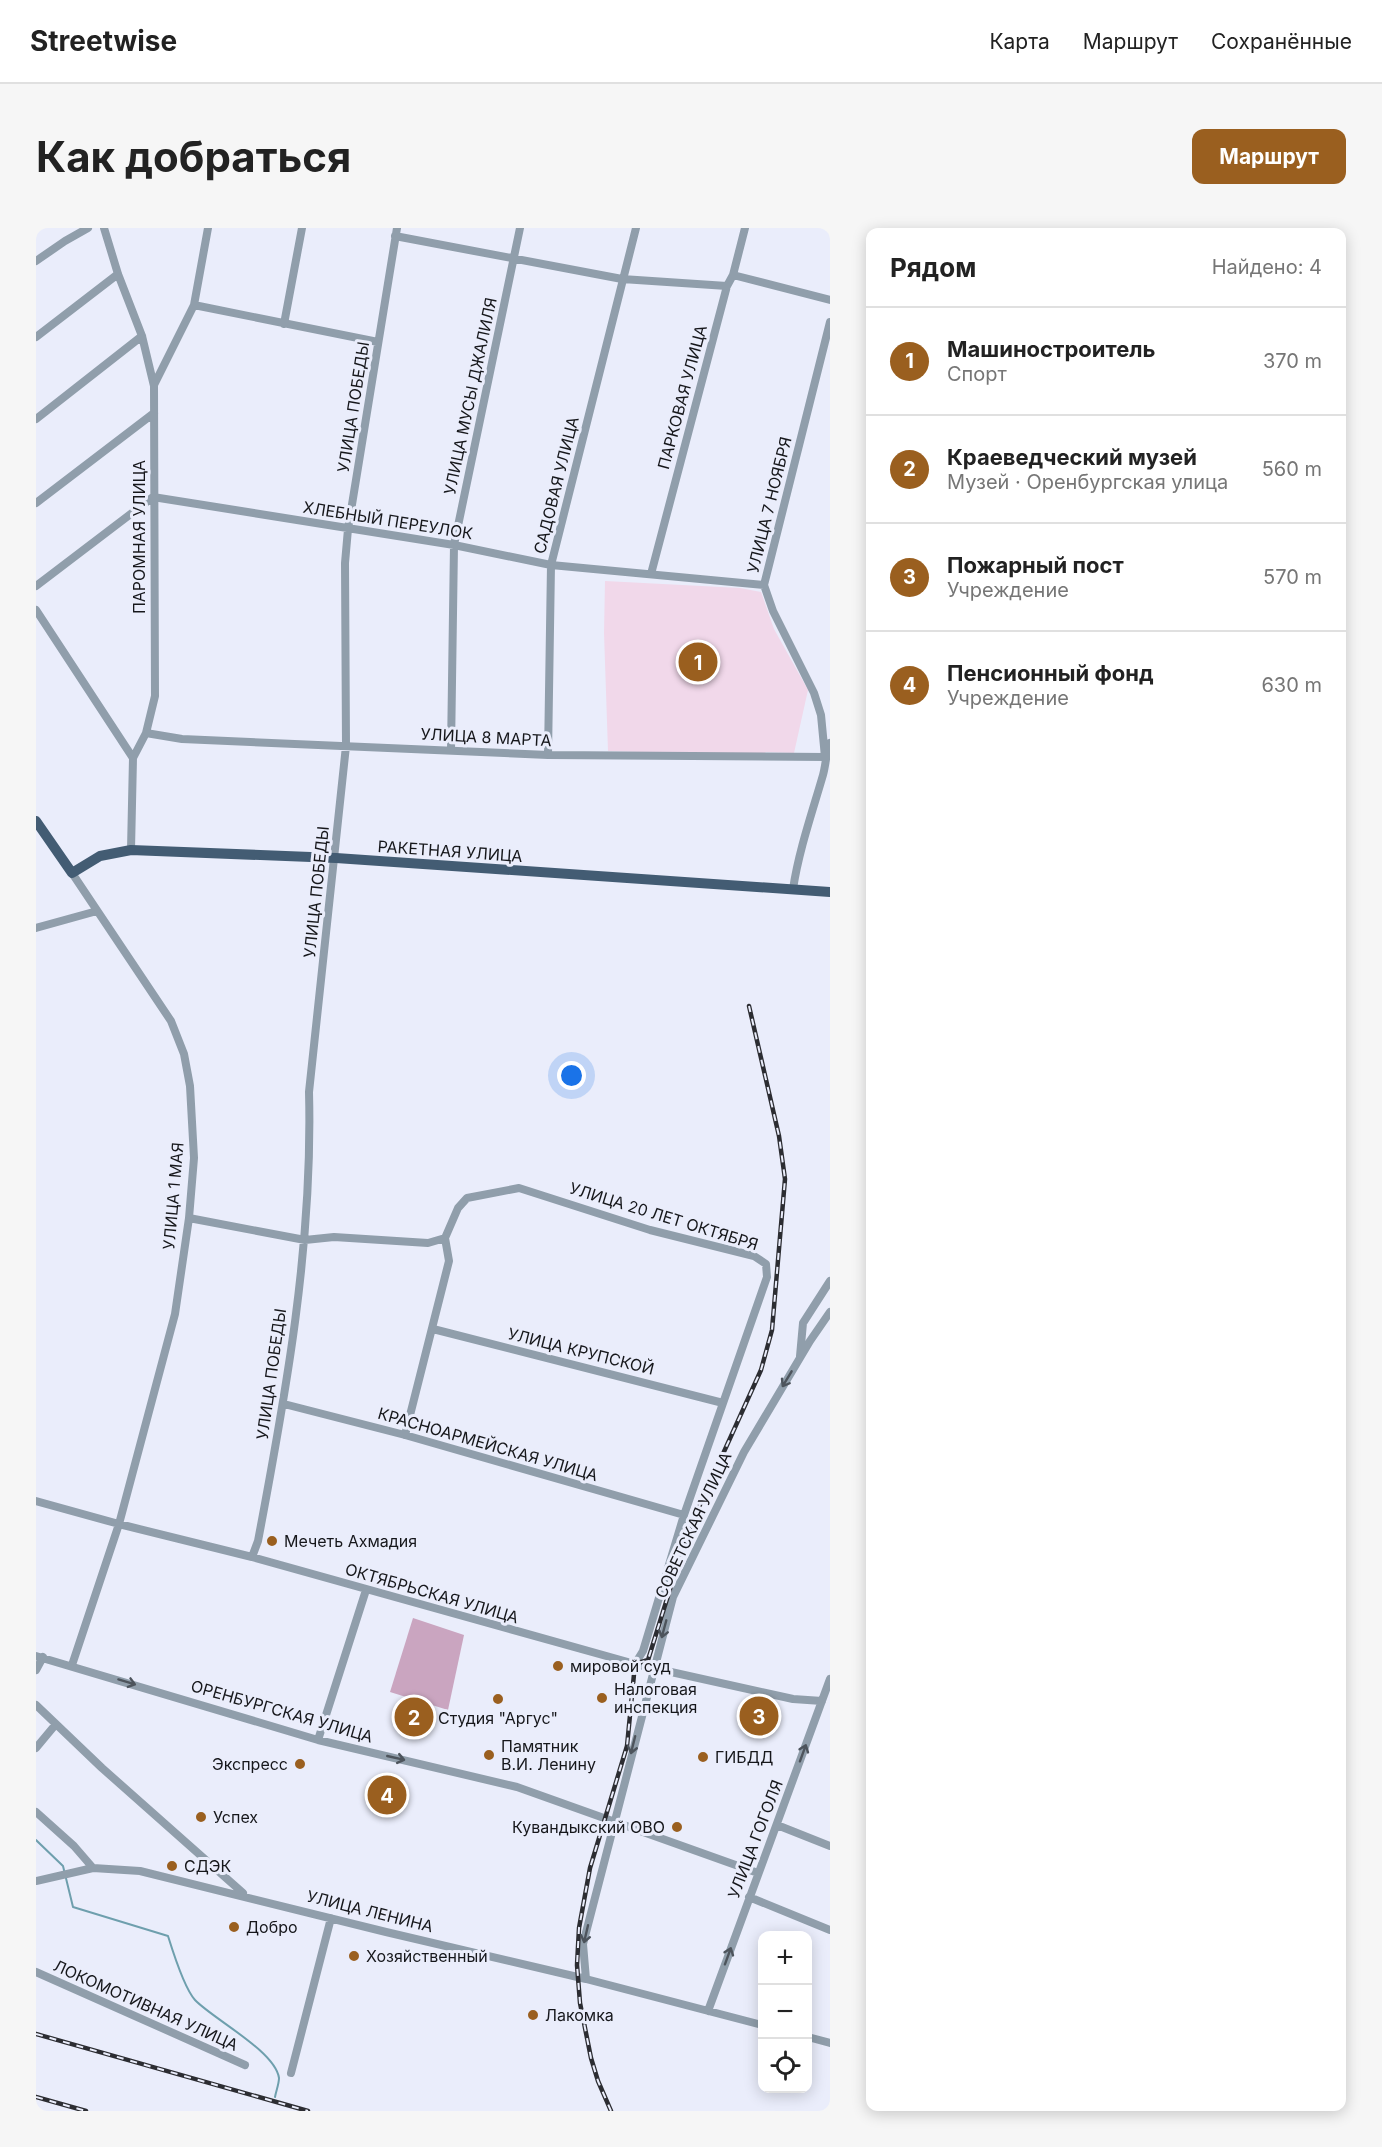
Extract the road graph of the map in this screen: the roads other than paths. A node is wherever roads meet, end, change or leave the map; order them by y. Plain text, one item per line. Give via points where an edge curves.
1 (88, 228) edge
2 (104, 228) edge
3 (208, 228) edge
4 (302, 228) edge
5 (520, 228) edge
6 (636, 228) edge
7 (745, 228) edge
8 (396, 232) edge
9 (514, 257) junction
10 (36, 261) edge
11 (118, 274) junction
12 (733, 275) junction
13 (622, 279) junction
14 (727, 286) junction
15 (830, 300) edge
16 (194, 305) junction
17 (830, 322) edge
18 (284, 324) junction
19 (142, 336) junction
20 (36, 337) edge
21 (378, 342) junction
22 (154, 386) junction
23 (154, 413) junction
24 (36, 419) edge
25 (153, 497) junction
26 (36, 503) edge
27 (348, 529) junction
28 (454, 545) junction
29 (551, 566) junction
30 (651, 574) junction
31 (764, 585) junction
32 (36, 586) edge
33 (36, 610) edge
34 (146, 733) junction
35 (830, 743) edge
36 (346, 746) junction
37 (451, 750) junction
38 (548, 755) junction
39 (825, 757) junction
40 (133, 758) junction
41 (36, 821) edge
42 (131, 850) junction
43 (336, 858) junction
44 (72, 873) junction
45 (793, 889) junction
46 (830, 892) edge
47 (97, 911) junction
48 (36, 928) edge
49 (189, 1218) junction
50 (445, 1238) junction
51 (306, 1240) junction
52 (830, 1281) edge
53 (830, 1312) edge
54 (433, 1329) junction
55 (799, 1359) junction
56 (723, 1403) junction
57 (284, 1404) junction
58 (405, 1435) junction
59 (36, 1501) edge
60 (684, 1515) junction
61 (119, 1524) junction
62 (252, 1557) junction
63 (366, 1590) junction
64 (40, 1657) edge
65 (635, 1664) junction
66 (72, 1665) junction
67 (653, 1668) junction
68 (36, 1670) edge
69 (830, 1679) edge
70 (822, 1701) junction
71 (36, 1705) edge
72 (56, 1724) junction
73 (318, 1740) junction
74 (36, 1748) edge
75 (36, 1812) edge
76 (614, 1821) junction
77 (777, 1825) junction
78 (830, 1846) edge
79 (93, 1868) junction
80 (758, 1873) junction
81 (36, 1881) edge
82 (246, 1896) junction
83 (749, 1897) junction
84 (331, 1918) junction
85 (830, 1930) edge
86 (36, 1972) edge
87 (586, 1979) junction
88 (708, 2011) junction
89 (758, 2024) edge
90 (812, 2038) edge
91 (830, 2043) edge
92 (245, 2065) dead end
93 (291, 2073) dead end

1 - 10 street
2 - 11 street, ПАРОМНАЯ УЛИЦА
3 - 16 street
4 - 18 street
5 - 9 street, УЛИЦА МУСЫ ДЖАЛИЛЯ
6 - 13 street, САДОВАЯ УЛИЦА
7 - 12 street, ПАРКОВАЯ УЛИЦА
8 - 9 street
8 - 21 street, УЛИЦА ПОБЕДЫ
9 - 13 street
9 - 28 street, УЛИЦА МУСЫ ДЖАЛИЛЯ
11 - 19 street, ПАРОМНАЯ УЛИЦА
11 - 20 street
12 - 14 street, ПАРКОВАЯ УЛИЦА
12 - 15 street
13 - 14 street
13 - 29 street, САДОВАЯ УЛИЦА
14 - 30 street, ПАРКОВАЯ УЛИЦА
16 - 18 street
16 - 22 street
17 - 31 street, УЛИЦА 7 НОЯБРЯ
18 - 21 street
19 - 22 street, ПАРОМНАЯ УЛИЦА
19 - 24 street
21 - 27 street, УЛИЦА ПОБЕДЫ
22 - 23 street, ПАРОМНАЯ УЛИЦА
23 - 25 street, ПАРОМНАЯ УЛИЦА
23 - 26 street
25 - 27 street, ХЛЕБНЫЙ ПЕРЕУЛОК
25 - 32 street
25 - 34 street, ПАРОМНАЯ УЛИЦА via 155,696
27 - 28 street, ХЛЕБНЫЙ ПЕРЕУЛОК
27 - 36 street, УЛИЦА ПОБЕДЫ
28 - 29 street, ХЛЕБНЫЙ ПЕРЕУЛОК
28 - 37 street, УЛИЦА МУСЫ ДЖАЛИЛЯ
29 - 30 street, ХЛЕБНЫЙ ПЕРЕУЛОК
29 - 38 street, САДОВАЯ УЛИЦА
30 - 31 street, ХЛЕБНЫЙ ПЕРЕУЛОК
31 - 39 street, УЛИЦА 7 НОЯБРЯ via 814,693 821,715
33 - 40 street
34 - 36 street, УЛИЦА 8 МАРТА via 182,740
34 - 40 street, ПАРОМНАЯ УЛИЦА
35 - 39 street
36 - 37 street, УЛИЦА 8 МАРТА
36 - 43 street, УЛИЦА ПОБЕДЫ
37 - 38 street, УЛИЦА 8 МАРТА
38 - 39 street, УЛИЦА 8 МАРТА
39 - 45 street
40 - 42 street, ПАРОМНАЯ УЛИЦА
41 - 44 main road
42 - 43 main road, РАКЕТНАЯ УЛИЦА
42 - 44 main road, РАКЕТНАЯ УЛИЦА via 99,856
43 - 45 main road, РАКЕТНАЯ УЛИЦА
43 - 51 street, УЛИЦА ПОБЕДЫ via 309,1092
44 - 47 street, УЛИЦА 1 МАЯ
45 - 46 main road, РАКЕТНАЯ УЛИЦА
47 - 48 street
47 - 49 street, УЛИЦА 1 МАЯ via 171,1022 183,1054 193,1122
49 - 51 street
49 - 61 street, УЛИЦА 1 МАЯ via 175,1314
50 - 51 street via 428,1243 334,1237
50 - 54 street via 449,1261
50 - 56 street, УЛИЦА 20 ЛЕТ ОКТЯБРЯ via 458,1208 467,1198 519,1188 650,1230 754,1256 766,1264 766,1277
51 - 57 street, УЛИЦА ПОБЕДЫ
52 - 55 street via 803,1323
53 - 55 street, СОВЕТСКАЯ УЛИЦА
54 - 56 street, УЛИЦА КРУПСКОЙ
54 - 58 street
55 -> 67 street, СОВЕТСКАЯ УЛИЦА via 744,1452 673,1597
56 - 60 street
57 - 58 street, КРАСНОАРМЕЙСКАЯ УЛИЦА
57 - 62 street, УЛИЦА ПОБЕДЫ
58 - 60 street, КРАСНОАРМЕЙСКАЯ УЛИЦА
59 - 61 street, ОКТЯБРЬСКАЯ УЛИЦА
60 - 65 street via 643,1652
61 - 62 street, ОКТЯБРЬСКАЯ УЛИЦА
61 - 66 street, УЛИЦА 1 МАЯ
62 - 63 street, ОКТЯБРЬСКАЯ УЛИЦА
63 - 65 street, ОКТЯБРЬСКАЯ УЛИЦА
63 - 73 street
64 - 66 street, ОРЕНБУРГСКАЯ УЛИЦА
64 - 68 street
65 - 67 street, ОКТЯБРЬСКАЯ УЛИЦА
66 -> 73 street, ОРЕНБУРГСКАЯ УЛИЦА
67 - 70 street, ОКТЯБРЬСКАЯ УЛИЦА via 793,1699
67 -> 76 street, СОВЕТСКАЯ УЛИЦА
69 - 70 street, УЛИЦА ГОГОЛЯ
77 -> 70 street, УЛИЦА ГОГОЛЯ
71 - 72 street, УЛИЦА ЛЕНИНА
72 - 74 street
72 - 82 street, УЛИЦА ЛЕНИНА
73 -> 76 street, ОРЕНБУРГСКАЯ УЛИЦА via 517,1787
75 - 79 street via 74,1845
76 - 80 street, ОРЕНБУРГСКАЯ УЛИЦА
76 -> 87 street, СОВЕТСКАЯ УЛИЦА via 583,1944
77 - 78 street
77 - 80 street, УЛИЦА ГОГОЛЯ
79 - 81 street
79 - 82 street via 140,1871
80 - 83 street, УЛИЦА ГОГОЛЯ
82 - 84 street, УЛИЦА ЛЕНИНА
83 - 85 street
88 -> 83 street, УЛИЦА ГОГОЛЯ
84 - 87 street, УЛИЦА ЛЕНИНА
84 - 93 street
86 - 92 street, ЛОКОМОТИВНАЯ УЛИЦА
87 - 88 street, УЛИЦА ЛЕНИНА
88 - 89 street, УЛИЦА ЛЕНИНА
90 - 91 street

